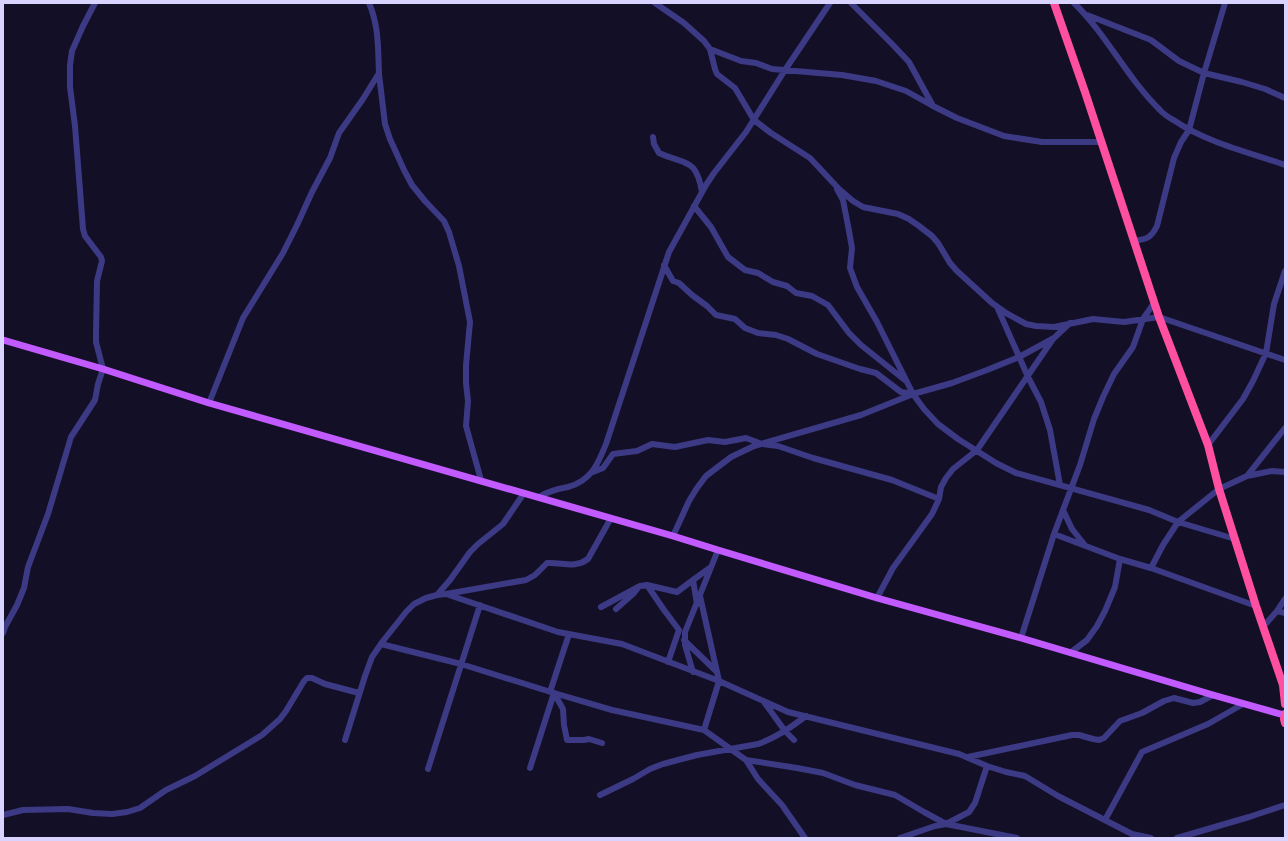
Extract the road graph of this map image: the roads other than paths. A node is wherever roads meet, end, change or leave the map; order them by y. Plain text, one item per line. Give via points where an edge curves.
1 (95, 3) edge
2 (369, 3) edge
3 (655, 3) edge
4 (830, 3) edge
5 (851, 3) edge
6 (1054, 3) edge
7 (1074, 3) edge
8 (1225, 3) edge
9 (1086, 14) junction
10 (710, 49) junction
11 (785, 70) junction
12 (379, 73) junction
13 (1204, 73) junction
14 (1285, 98) edge
15 (933, 106) junction
16 (754, 120) junction
17 (1189, 130) junction
18 (653, 138) dead end
19 (1102, 142) junction
20 (1285, 165) edge
21 (833, 181) junction
22 (702, 192) junction
23 (694, 206) junction
24 (1134, 241) junction
25 (664, 265) junction
26 (1285, 271) edge
27 (1154, 303) junction
28 (998, 308) junction
29 (1159, 317) junction
30 (1143, 319) junction
31 (1070, 323) junction
32 (1054, 338) junction
33 (3, 340) edge
34 (1266, 353) junction
35 (1019, 356) junction
36 (1285, 360) edge
37 (103, 369) junction
38 (1028, 377) junction
39 (907, 382) junction
40 (913, 394) junction
41 (209, 403) junction
42 (1285, 428) edge
43 (762, 444) junction
44 (1208, 445) junction
45 (977, 450) junction
46 (593, 472) junction
47 (1285, 472) edge
48 (1247, 476) junction
49 (481, 480) junction
50 (1060, 485) junction
51 (1072, 489) junction
52 (1218, 489) junction
53 (524, 493) junction
54 (539, 497) junction
55 (940, 499) junction
56 (1063, 510) junction
57 (610, 518) junction
58 (1178, 522) junction
59 (1054, 534) junction
60 (673, 536) junction
61 (1234, 539) junction
62 (1085, 545) junction
63 (718, 550) junction
64 (1120, 559) junction
65 (712, 567) junction
66 (1151, 568) junction
67 (693, 580) junction
68 (648, 585) junction
69 (638, 587) junction
70 (446, 594) junction
71 (437, 595) junction
72 (700, 596) junction
73 (877, 598) junction
74 (1285, 599) edge
75 (697, 604) junction
76 (480, 605) junction
77 (1256, 606) junction
78 (601, 608) dead end
79 (616, 609) dead end
80 (1277, 611) junction
81 (1285, 613) edge
82 (1263, 627) junction
83 (3, 633) edge
84 (569, 634) junction
85 (1021, 638) junction
86 (684, 640) junction
87 (381, 644) junction
88 (1070, 653) junction
89 (668, 662) junction
90 (461, 664) junction
91 (693, 672) junction
92 (717, 672) junction
93 (719, 681) junction
94 (1284, 687) edge
95 (552, 692) junction
96 (360, 693) junction
97 (1213, 695) junction
98 (762, 700) junction
99 (1243, 704) junction
100 (1285, 704) edge
101 (806, 716) junction
102 (1285, 717) edge
103 (704, 730) junction
104 (785, 731) junction
105 (345, 740) dead end
106 (794, 740) dead end
107 (602, 743) dead end
108 (728, 748) junction
109 (968, 757) junction
110 (746, 760) junction
111 (987, 766) junction
112 (530, 768) dead end
113 (428, 769) dead end
114 (600, 795) dead end
115 (1285, 805) edge
116 (3, 815) edge
117 (1105, 820) junction
118 (946, 824) junction
119 (805, 838) edge
120 (900, 838) edge
121 (1017, 838) edge
122 (1151, 838) edge
123 (1177, 838) edge

1 - 37 street via 72,51 69,82 83,229 102,261 97,281 96,342
2 - 12 street via 378,36
3 - 10 street via 684,24
4 - 11 street
5 - 15 street via 909,62
6 - 19 highway
7 - 9 street
8 - 13 street
9 - 13 street via 1151,40 1179,61
9 - 17 street via 1138,86 1161,111
10 - 11 street via 741,61
10 - 16 street via 717,74 735,88
11 - 15 street via 876,81 906,91
11 - 16 street
12 - 41 street via 341,130 283,253 243,318
12 - 49 street via 385,124 390,140 412,185 444,221 459,266 470,322 466,365 466,426
13 - 14 street via 1242,82
13 - 17 street
15 - 19 street via 1004,136 1042,142
16 - 21 street via 810,158
16 - 22 street
17 - 20 street via 1215,142
17 - 24 street via 1174,158 1157,226 1153,234 1145,240
18 - 22 street via 659,153 691,164 700,179
19 - 24 highway
21 - 28 street via 846,196 863,207 898,214 932,236 957,271
21 - 39 street via 843,200 852,248 850,268 857,287 878,322
22 - 23 street
23 - 25 street
23 - 39 street via 711,228 728,258 745,270 758,273 773,282 787,286 796,293 812,296 828,305 849,333
24 - 27 highway
25 - 40 street via 673,281 679,283 716,315 735,319 745,328 758,333 788,339 817,354 876,373 901,392
25 - 46 street via 606,444
26 - 34 street via 1274,304
27 - 29 highway
27 - 30 street
28 - 31 street via 1026,324 1054,326
28 - 35 street
29 - 30 street
29 - 34 street
29 - 44 highway
30 - 31 street via 1124,322 1093,319
30 - 51 street via 1133,347 1114,374 1103,397
31 - 32 street
32 - 35 street
32 - 38 street
33 - 37 main road
34 - 36 street
34 - 44 street via 1243,399
35 - 38 street
35 - 40 street via 952,383
37 - 41 main road
37 - 83 street via 93,403 71,437 48,514 28,567 24,588
38 - 45 street
38 - 50 street via 1046,416
39 - 40 street
40 - 43 street via 861,415
40 - 45 street via 938,424
41 - 49 main road
42 - 48 street
43 - 46 street via 746,438 725,442 708,440 675,447 652,444 637,451 613,454 603,468
43 - 55 street via 778,446 880,477
43 - 60 street via 731,457 706,476 689,501
44 - 52 highway
45 - 50 street via 1016,473
45 - 55 street via 946,478 941,487
46 - 54 street via 577,484
47 - 48 street via 1272,471
48 - 52 street
49 - 53 main road
50 - 51 street
51 - 56 street
51 - 58 street via 1149,510
52 - 58 street
52 - 61 highway
53 - 54 main road
53 - 71 street via 503,524 470,552
54 - 57 main road
55 - 73 street via 893,568
56 - 59 street
56 - 62 street via 1072,529
57 - 60 main road
57 - 70 street via 588,558 582,563 547,563 535,575 520,582
58 - 61 street
58 - 66 street
59 - 62 street
59 - 85 street
60 - 63 main road
61 - 77 highway
62 - 64 street
63 - 65 street
63 - 73 main road
64 - 66 street
64 - 88 street via 1115,587 1105,611 1087,640
65 - 67 street
65 - 72 street
66 - 77 street
67 - 68 street via 677,592
67 - 75 street
68 - 69 street
68 - 89 street via 679,630
69 - 78 street
69 - 79 street
70 - 71 street
70 - 76 street
71 - 87 street via 414,604
72 - 75 street
72 - 92 street
73 - 85 main road
74 - 80 street
75 - 86 street
76 - 84 street
76 - 90 street
77 - 82 highway
80 - 81 street
80 - 82 street
82 - 94 highway
84 - 89 street via 616,642
84 - 95 street
85 - 88 main road
86 - 91 street
86 - 92 street
87 - 90 street
87 - 96 street via 372,657
88 - 97 main road
89 - 91 street
90 - 95 street
90 - 113 street
91 - 93 street
92 - 93 street
93 - 98 street
93 - 103 street
94 - 100 highway
95 - 103 street via 612,710
95 - 107 street via 563,710 567,740 589,738
95 - 112 street
96 - 105 street
96 - 116 street via 307,678 286,711 262,735 195,776 166,790 140,808 112,814 68,809 24,810
97 - 99 main road
97 - 109 street via 1194,703 1178,698 1164,701 1120,721 1099,740 1072,735
98 - 101 street via 788,712
98 - 104 street
99 - 102 main road
99 - 117 street via 1208,724 1142,752
101 - 104 street
101 - 109 street
103 - 108 street
104 - 106 street
104 - 108 street via 758,744
108 - 110 street
108 - 114 street via 663,764
109 - 111 street
110 - 118 street via 823,773 854,785 895,795
110 - 119 street
111 - 117 street via 1028,778
111 - 118 street via 975,803 969,812
115 - 123 street
117 - 122 street via 1134,835
118 - 120 street
118 - 121 street

